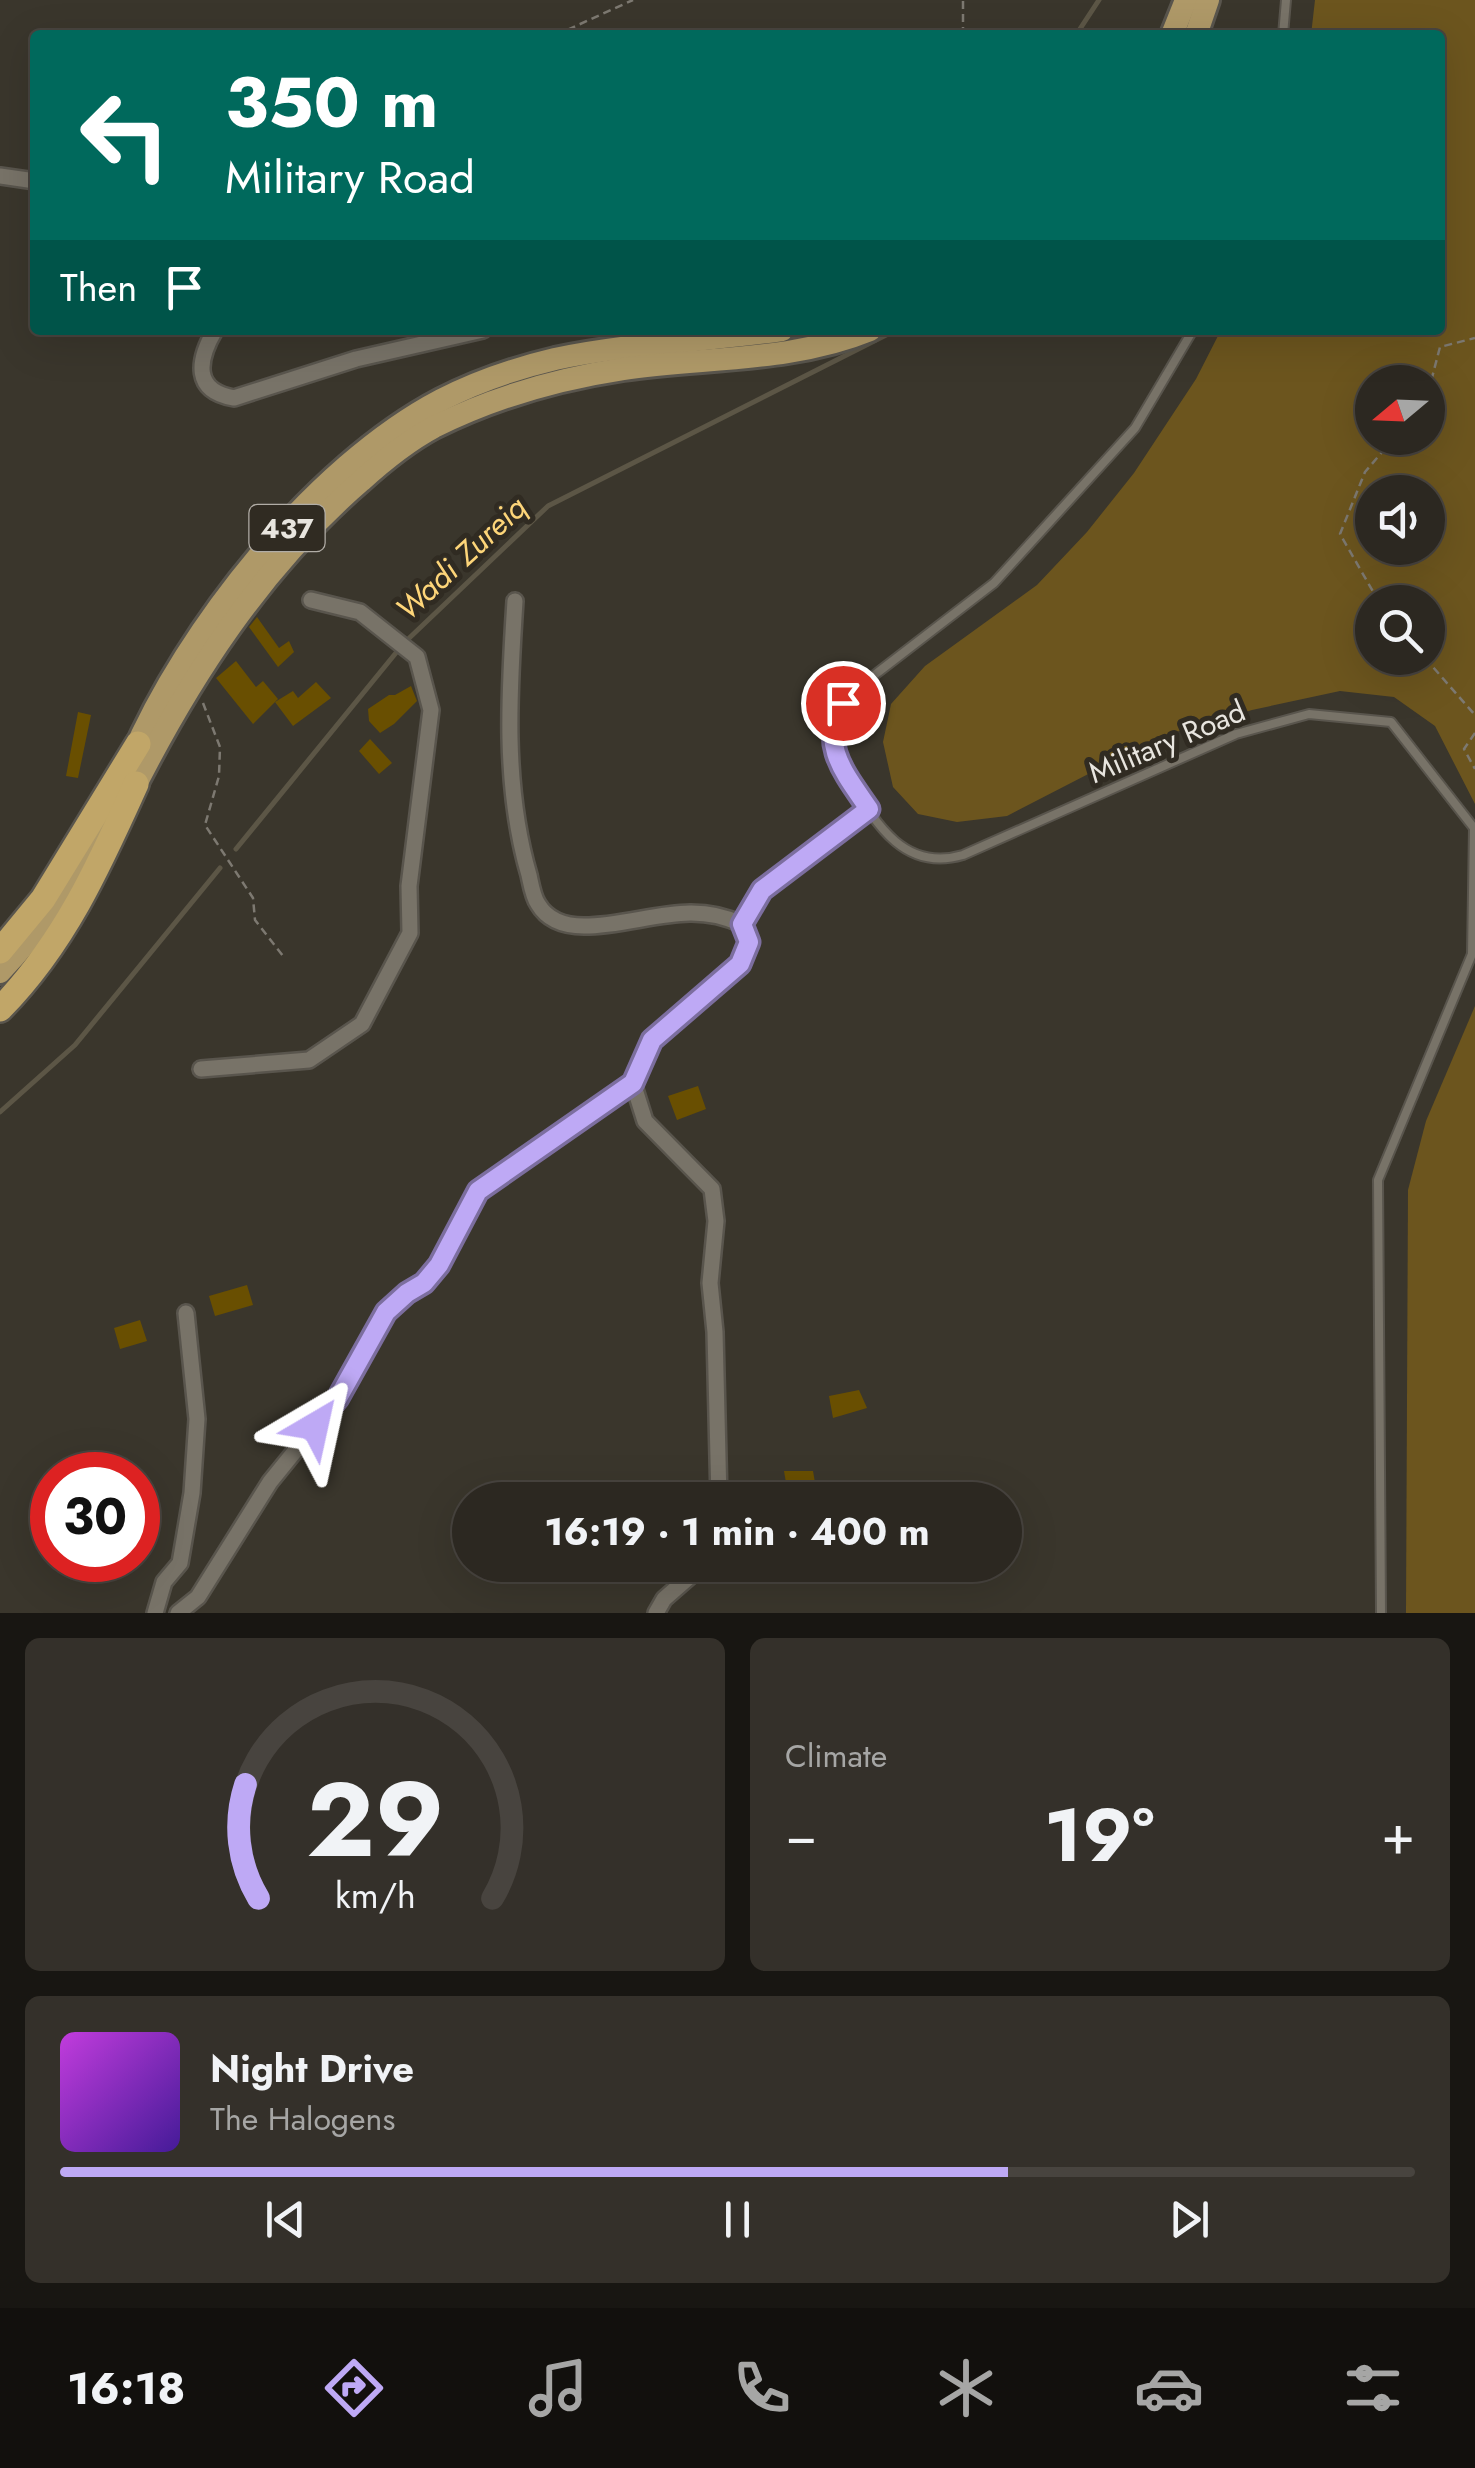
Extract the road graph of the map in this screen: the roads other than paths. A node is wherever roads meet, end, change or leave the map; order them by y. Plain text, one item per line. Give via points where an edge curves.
1 (1186, 0) edge
2 (1208, 0) edge
3 (1286, 0) edge
4 (1174, 30) edge
5 (1198, 30) edge
6 (1283, 30) edge
7 (0, 176) edge
8 (30, 180) edge
9 (213, 335) edge
10 (461, 335) edge
11 (730, 335) edge
12 (850, 335) edge
13 (1190, 335) edge
14 (311, 600) dead end
15 (515, 600) dead end
16 (138, 744) junction
17 (136, 784) junction
18 (869, 809) junction
19 (742, 924) junction
20 (0, 951) edge
21 (0, 972) edge
22 (0, 990) edge
23 (0, 1009) edge
24 (201, 1068) dead end
25 (633, 1083) junction
26 (186, 1312) dead end
27 (719, 1482) edge
28 (684, 1582) edge
29 (155, 1613) edge
30 (178, 1613) edge
31 (656, 1613) edge
32 (1381, 1613) edge

1 - 4 main road
2 - 5 main road
3 - 6 lane
7 - 8 street
9 - 10 street via 200,365 205,384 216,395 234,398
11 - 16 main road, 437 via 555,359 441,400 395,429 325,486 235,587 183,660
12 - 17 main road, 437 via 780,353 564,380 503,396 432,428 301,536 196,674
13 - 18 lane, Military Road via 1135,428 994,582 843,703 832,746
14 - 24 street via 360,612 416,657 431,710 409,886 410,933 362,1024 309,1060
15 - 19 street via 507,718 521,850 537,904 557,923 585,926 717,912
16 - 20 highway via 43,899
16 - 21 main road, 437 via 84,860
17 - 22 main road, 437 via 95,866
17 - 23 highway via 78,906
18 - 19 street via 762,890
18 - 32 lane, Military Road via 904,850 943,861 1236,734 1309,714 1391,722 1474,828 1472,954 1378,1180
19 - 25 street via 749,942 740,964 652,1040
25 - 27 street via 645,1122 712,1188
25 - 30 street via 478,1191 439,1265 386,1312 338,1398 270,1482 198,1597
26 - 29 street via 198,1419 192,1493 180,1562 164,1582
28 - 31 street

